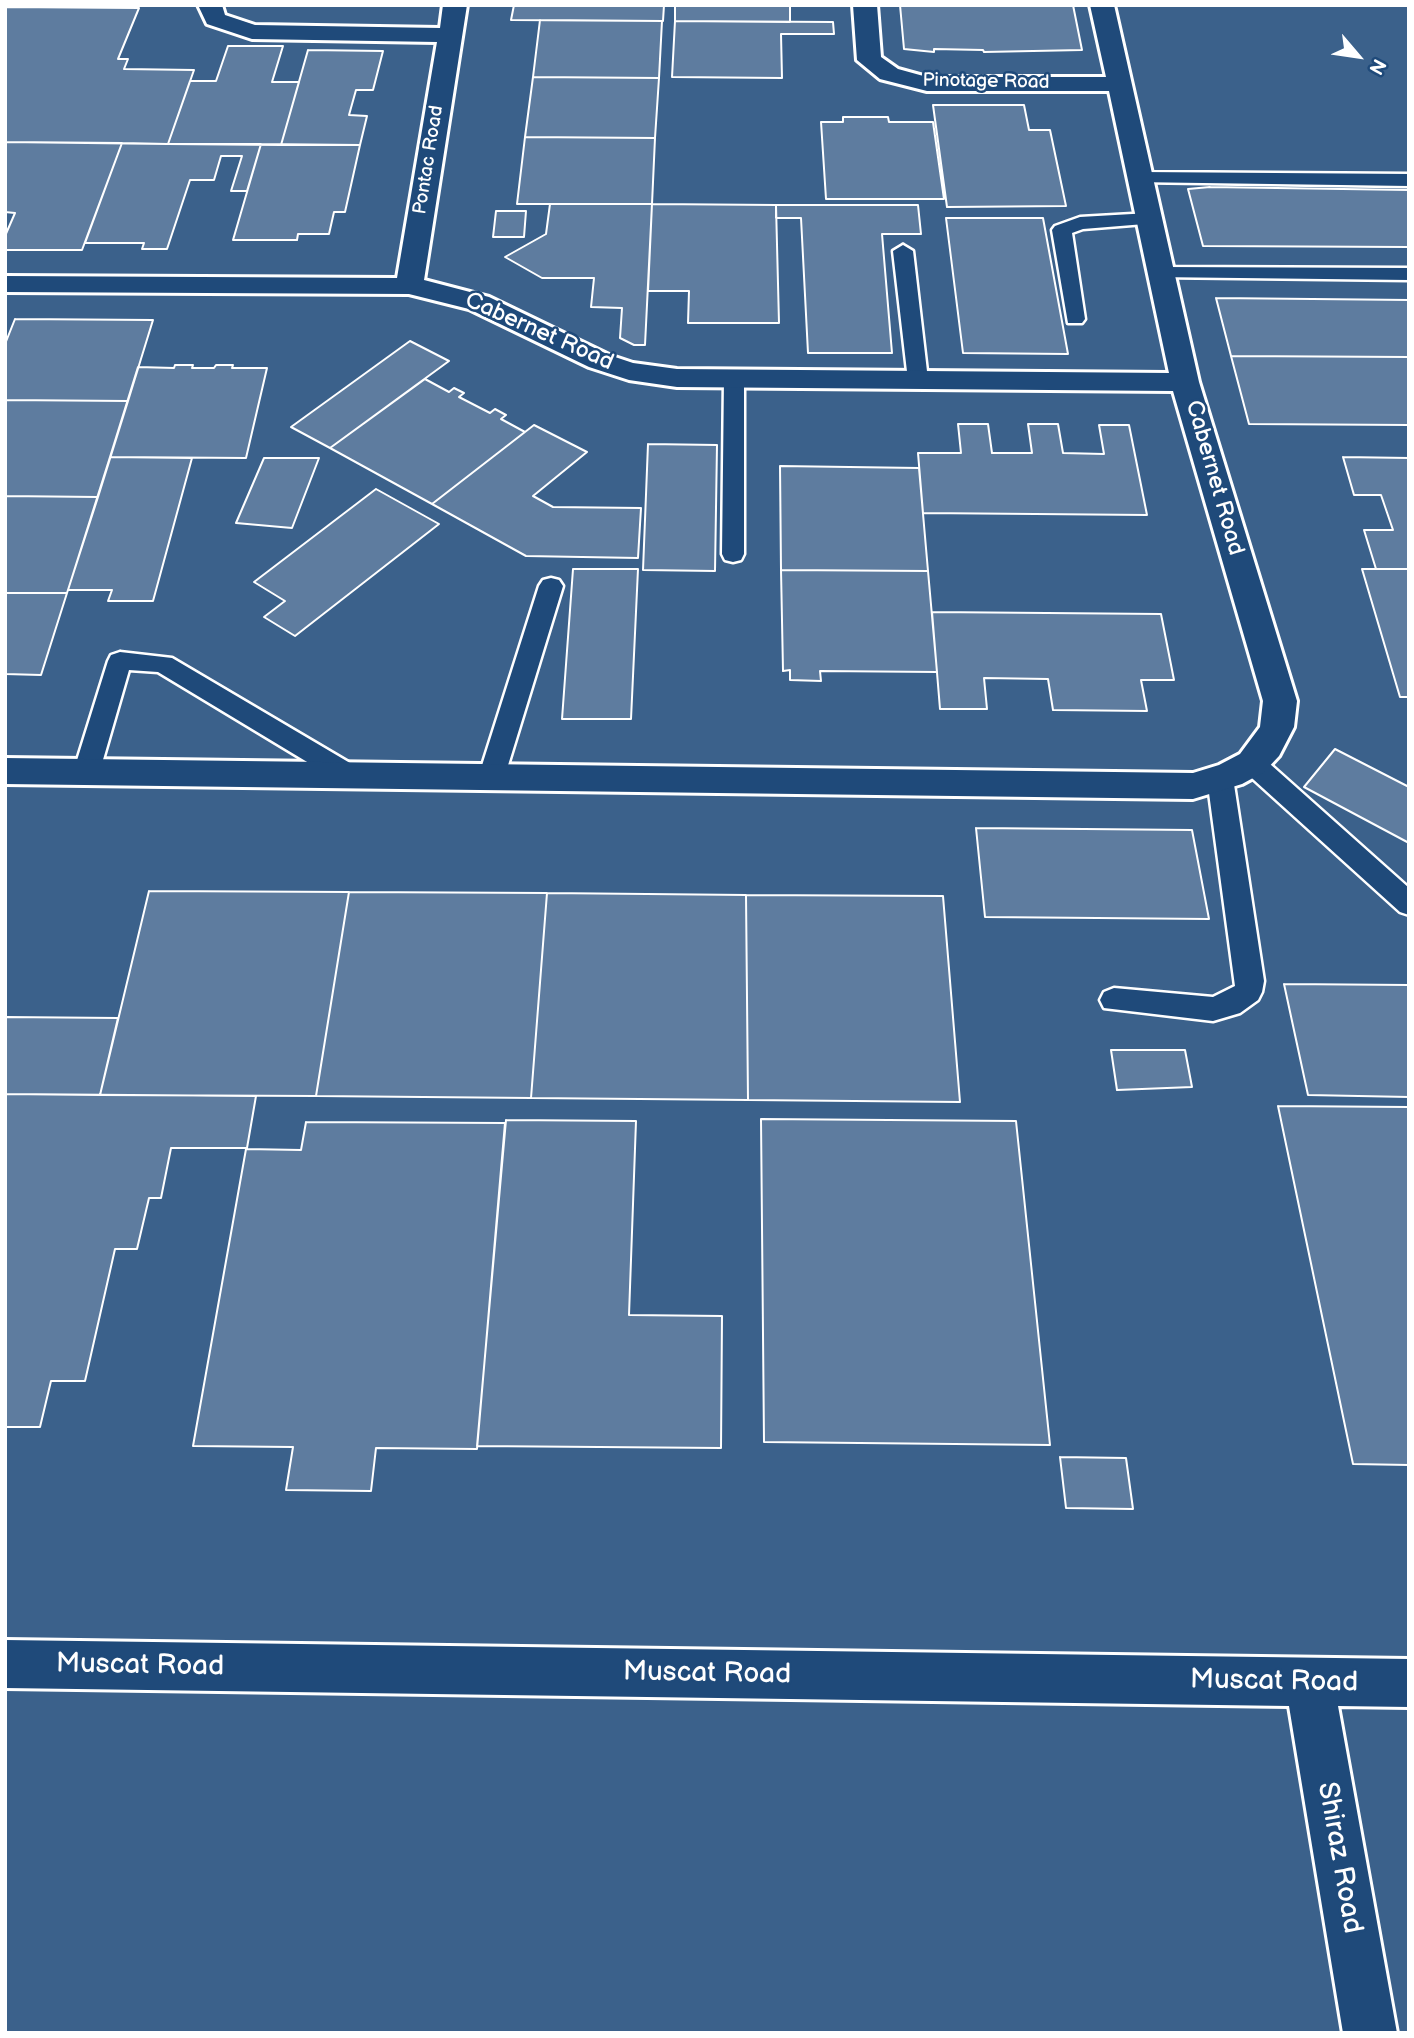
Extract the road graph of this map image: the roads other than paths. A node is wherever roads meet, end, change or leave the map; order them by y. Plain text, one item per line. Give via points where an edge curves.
1 (210, 5) edge
2 (455, 5) edge
3 (865, 5) edge
4 (1102, 5) edge
5 (450, 35) junction
6 (1120, 84) junction
7 (1141, 178) junction
8 (1409, 180) edge
9 (1150, 219) junction
10 (903, 251) dead end
11 (1162, 273) junction
12 (1409, 274) edge
13 (5, 285) edge
14 (408, 286) junction
15 (1075, 319) dead end
16 (734, 379) junction
17 (918, 380) junction
18 (1185, 382) junction
19 (733, 555) dead end
20 (551, 586) dead end
21 (1252, 763) junction
22 (87, 770) junction
23 (5, 771) edge
24 (346, 773) junction
25 (492, 775) junction
26 (1220, 778) junction
27 (1409, 904) edge
28 (1114, 1000) dead end
29 (5, 1664) edge
30 (1310, 1683) junction
31 (1409, 1683) edge
32 (1370, 2033) edge

1 - 5 street via 215,19 251,32
2 - 5 street, Pontac Road
3 - 6 street, Pinotage Road via 869,60 889,74 928,84
4 - 6 street
5 - 14 street, Pontac Road
6 - 7 street
7 - 8 lane
7 - 9 street
9 - 11 street
9 - 15 lane via 1080,223 1062,230
10 - 17 lane
11 - 12 lane
11 - 18 street
13 - 14 street, Cabernet Road
14 - 16 street, Cabernet Road via 479,303 598,361 629,371 677,379
16 - 17 street, Cabernet Road
16 - 19 lane
17 - 18 street, Cabernet Road
18 - 21 street, Cabernet Road via 1280,701 1277,727
20 - 25 lane
21 - 26 street, Cabernet Road
21 - 27 lane
22 - 23 street, Cabernet Road
22 - 24 street, Cabernet Road
22 - 24 lane, Cabernet Road via 120,661 163,664
24 - 25 street, Cabernet Road
25 - 26 street, Cabernet Road via 1193,786
26 - 28 lane via 1248,992 1230,1005 1213,1009
29 - 30 street, Muscat Road
30 - 31 street, Muscat Road
30 - 32 street, Shiraz Road

